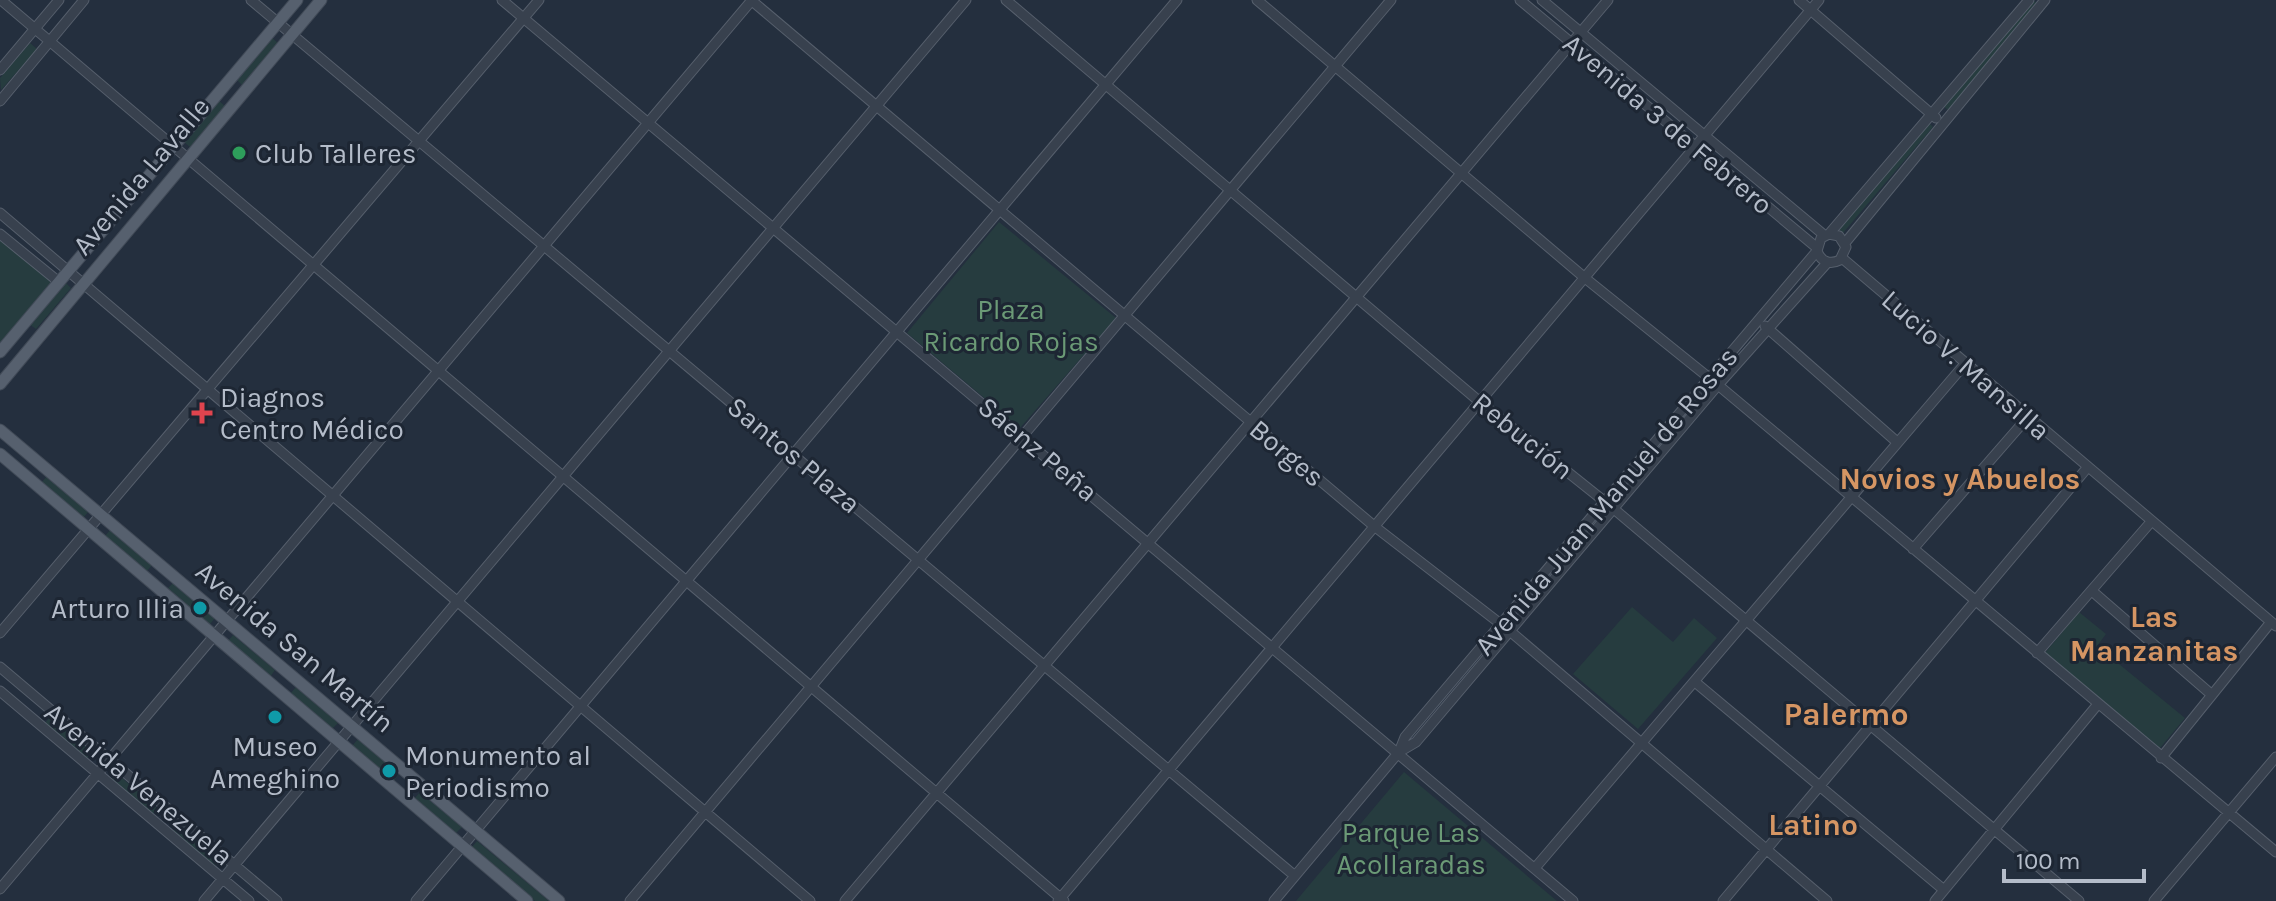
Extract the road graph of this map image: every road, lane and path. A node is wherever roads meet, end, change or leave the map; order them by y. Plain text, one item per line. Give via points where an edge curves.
1 (1, 0) edge
2 (59, 0) edge
3 (84, 0) edge
4 (251, 0) edge
5 (297, 0) edge
6 (321, 0) edge
7 (502, 0) edge
8 (539, 0) edge
9 (752, 0) edge
10 (966, 0) edge
11 (1006, 0) edge
12 (1177, 0) edge
13 (1257, 0) edge
14 (1391, 0) edge
15 (1520, 0) edge
16 (1542, 0) edge
17 (1608, 0) edge
18 (1799, 0) edge
19 (1819, 0) edge
20 (2029, 0) edge
21 (2045, 0) edge
22 (1811, 10) junction
23 (524, 18) junction
24 (278, 22) junction
25 (35, 29) junction
26 (1580, 32) junction
27 (293, 34) junction
28 (50, 41) junction
29 (1571, 43) junction
30 (1335, 66) junction
31 (0, 70) edge
32 (1106, 85) junction
33 (0, 101) edge
34 (876, 106) junction
35 (1932, 115) junction
36 (649, 123) junction
37 (1942, 125) junction
38 (1704, 137) junction
39 (419, 141) junction
40 (173, 146) junction
41 (1695, 147) junction
42 (188, 158) junction
43 (1461, 173) junction
44 (1230, 191) junction
45 (999, 210) junction
46 (0, 213) edge
47 (773, 227) junction
48 (0, 234) edge
49 (1827, 234) junction
50 (1845, 243) junction
51 (545, 246) junction
52 (1816, 249) junction
53 (1842, 258) junction
54 (1827, 263) junction
55 (314, 265) junction
56 (63, 277) junction
57 (1585, 278) junction
58 (81, 285) junction
59 (1356, 297) junction
60 (1124, 315) junction
61 (1759, 321) junction
62 (1768, 328) junction
63 (897, 331) junction
64 (669, 350) junction
65 (0, 352) edge
66 (1964, 365) junction
67 (439, 371) junction
68 (1714, 382) junction
69 (0, 384) edge
70 (206, 391) junction
71 (1480, 402) junction
72 (2027, 418) junction
73 (1250, 421) junction
74 (0, 430) edge
75 (1023, 436) junction
76 (1897, 442) junction
77 (0, 454) edge
78 (793, 454) junction
79 (2087, 468) junction
80 (563, 476) junction
81 (332, 497) junction
82 (1852, 497) junction
83 (1605, 502) junction
84 (1614, 509) junction
85 (101, 515) junction
86 (2150, 523) junction
87 (1374, 526) junction
88 (88, 529) junction
89 (1149, 542) junction
90 (1913, 549) junction
91 (919, 559) junction
92 (1553, 563) junction
93 (1562, 571) junction
94 (686, 581) junction
95 (2092, 591) junction
96 (456, 602) junction
97 (1977, 603) junction
98 (227, 621) junction
99 (1746, 621) junction
100 (2274, 624) edge
101 (1500, 625) junction
102 (1511, 632) junction
103 (0, 633) edge
104 (215, 636) junction
105 (1273, 647) junction
106 (2037, 653) junction
107 (1045, 665) junction
108 (0, 667) edge
109 (1695, 682) junction
110 (811, 687) junction
111 (0, 691) edge
112 (2212, 695) junction
113 (2098, 704) junction
114 (580, 707) junction
115 (352, 726) junction
116 (1871, 726) junction
117 (339, 741) junction
118 (1642, 744) junction
119 (1399, 752) junction
120 (2276, 757) edge
121 (2161, 758) junction
122 (110, 760) junction
123 (1170, 769) junction
124 (98, 774) junction
125 (1819, 788) junction
126 (937, 793) junction
127 (705, 812) junction
128 (2228, 813) junction
129 (475, 830) junction
130 (1995, 830) junction
131 (462, 846) junction
132 (1766, 850) junction
133 (2276, 852) edge
134 (235, 865) junction
135 (1535, 868) junction
136 (1295, 876) junction
137 (223, 879) junction
138 (0, 889) edge
139 (1944, 890) junction
140 (1061, 900) edge
141 (204, 901) edge
142 (249, 901) edge
143 (277, 901) edge
144 (416, 901) edge
145 (527, 901) edge
146 (559, 901) edge
147 (630, 901) edge
148 (810, 901) edge
149 (845, 901) edge
150 (1274, 901) edge
151 (1573, 901) edge
152 (1723, 901) edge
153 (1827, 901) edge
154 (1935, 901) edge
155 (2079, 901) edge
156 (2154, 901) edge

1 - 25 street
2 - 25 street
3 - 28 street
4 - 24 street, Santos Plaza
5 - 24 main road, Avenida Lavalle
6 - 27 main road, Avenida Lavalle
7 - 23 street, Sáenz Peña
8 - 23 street
9 - 34 street, Borges
9 - 36 street
10 - 34 street
11 - 32 street, Rebución
12 - 32 street
13 - 30 street
14 - 30 street
15 - 29 street, Avenida 3 de Febrero
16 - 26 street, Avenida 3 de Febrero
17 - 26 street
18 - 22 street
19 - 22 street
20 - 35 street
21 - 37 street
22 - 35 street
22 - 38 street
23 - 36 street, Sáenz Peña
23 - 39 street
24 - 27 street, Santos Plaza
24 - 40 main road, Avenida Lavalle
25 - 28 street
25 - 31 street
26 - 29 street
26 - 38 street, Avenida 3 de Febrero
27 - 39 street, Santos Plaza
27 - 42 main road, Avenida Lavalle
28 - 33 street
28 - 40 street
29 - 41 street, Avenida 3 de Febrero
29 - 43 street
30 - 43 street
30 - 44 street
32 - 44 street, Rebución
32 - 45 street
34 - 45 street, Borges
34 - 47 street
35 - 37 street
35 - 49 street
36 - 47 street, Sáenz Peña
36 - 51 street
37 - 50 street
38 - 41 street
38 - 49 street, Avenida 3 de Febrero
39 - 51 street, Santos Plaza
39 - 55 street
40 - 42 street
40 - 56 main road, Avenida Lavalle
41 - 52 street, Avenida 3 de Febrero
41 - 57 street
42 - 55 street
42 - 58 main road, Avenida Lavalle
43 - 57 street
43 - 59 street
44 - 59 street, Rebución
44 - 60 street
45 - 60 street, Borges
45 - 63 street
46 - 56 street
47 - 63 street, Sáenz Peña
47 - 64 street
48 - 56 street
49 - 50 street
49 - 52 street
50 - 53 street
51 - 64 street, Santos Plaza
51 - 67 street
52 - 54 street
52 - 61 street, Avenida Juan Manuel de Rosas
53 - 54 street
53 - 66 street, Lucio V. Mansilla
54 - 62 street, Avenida Juan Manuel de Rosas
55 - 67 street
55 - 70 street
56 - 58 street
56 - 65 main road, Avenida Lavalle
57 - 68 street
57 - 71 street
58 - 69 main road, Avenida Lavalle
58 - 70 street
59 - 71 street, Rebución
59 - 73 street
60 - 73 street, Borges
60 - 75 street
61 - 62 street
61 - 68 street, Avenida Juan Manuel de Rosas
62 - 68 street, Avenida Juan Manuel de Rosas
62 - 76 street
63 - 75 street, Sáenz Peña
63 - 78 street
64 - 78 street, Santos Plaza
64 - 80 street
66 - 72 street, Lucio V. Mansilla
66 - 76 street
67 - 80 street
67 - 81 street
68 - 82 street
68 - 83 street, Avenida Juan Manuel de Rosas
68 - 84 street, Avenida Juan Manuel de Rosas
70 - 81 street
70 - 85 street
71 - 83 street, Rebución
71 - 87 street
72 - 79 street, Lucio V. Mansilla
72 - 90 street
73 - 87 street, Borges
73 - 89 street
74 - 85 main road, Avenida San Martín
75 - 89 street, Sáenz Peña
75 - 91 street
76 - 82 street
77 - 88 main road, Avenida San Martín
78 - 91 street, Santos Plaza
78 - 94 street
79 - 86 street, Lucio V. Mansilla
79 - 97 street
80 - 94 street
80 - 96 street
81 - 96 street
81 - 98 street
82 - 90 street
82 - 99 street
83 - 84 street, Rebución
83 - 92 street, Avenida Juan Manuel de Rosas
84 - 93 street, Avenida Juan Manuel de Rosas
84 - 99 street, Rebución
85 - 88 street
85 - 98 main road, Avenida San Martín
86 - 95 street
86 - 100 street, Lucio V. Mansilla
87 - 101 street, Borges
87 - 105 street
88 - 103 street
88 - 104 main road, Avenida San Martín
89 - 105 street, Sáenz Peña
89 - 107 street
90 - 97 street
91 - 107 street, Santos Plaza
91 - 110 street
92 - 93 street
92 - 101 street, Avenida Juan Manuel de Rosas
93 - 102 street, Avenida Juan Manuel de Rosas
94 - 110 street
94 - 114 street
95 - 106 street
95 - 112 street
96 - 114 street
96 - 115 street
97 - 106 street
97 - 116 street
98 - 104 street
98 - 115 main road, Avenida San Martín
99 - 109 street
99 - 116 street, Rebución
100 - 112 street
101 - 102 street, Borges
101 - 119 street, Avenida Juan Manuel de Rosas via 1405,737
102 - 118 street, Borges
102 - 119 street, Avenida Juan Manuel de Rosas via 1416,742
104 - 117 main road, Avenida San Martín
104 - 122 street
105 - 119 street, Sáenz Peña
105 - 123 street
106 - 113 street
107 - 123 street, Santos Plaza
107 - 126 street
108 - 122 street, Avenida Venezuela
109 - 118 street
109 - 125 street
110 - 126 street
110 - 127 street
111 - 124 street, Avenida Venezuela
112 - 121 street
113 - 121 street
113 - 130 street
114 - 127 street
114 - 129 street
115 - 117 street
115 - 129 main road, Avenida San Martín
116 - 125 street
116 - 130 street, Rebución
117 - 131 main road, Avenida San Martín
117 - 134 street
118 - 132 street, Borges
118 - 135 street
119 - 135 street, Sáenz Peña
119 - 136 street, Avenida Juan Manuel de Rosas
120 - 128 street
121 - 128 street
122 - 124 street
122 - 134 street, Avenida Venezuela
123 - 136 street, Santos Plaza
123 - 140 street
124 - 137 street, Avenida Venezuela
124 - 138 street
125 - 132 street
125 - 139 street
126 - 140 street
126 - 149 street
127 - 147 street
127 - 148 street
128 - 133 street
128 - 156 street
129 - 131 street
129 - 146 main road, Avenida San Martín
130 - 139 street
130 - 155 street, Rebución
131 - 144 street
131 - 145 main road, Avenida San Martín
132 - 152 street
132 - 153 street, Borges
134 - 137 street
134 - 143 street, Avenida Venezuela
135 - 151 street, Sáenz Peña
136 - 150 street, Avenida Juan Manuel de Rosas
137 - 141 street
137 - 142 street, Avenida Venezuela
139 - 154 street

